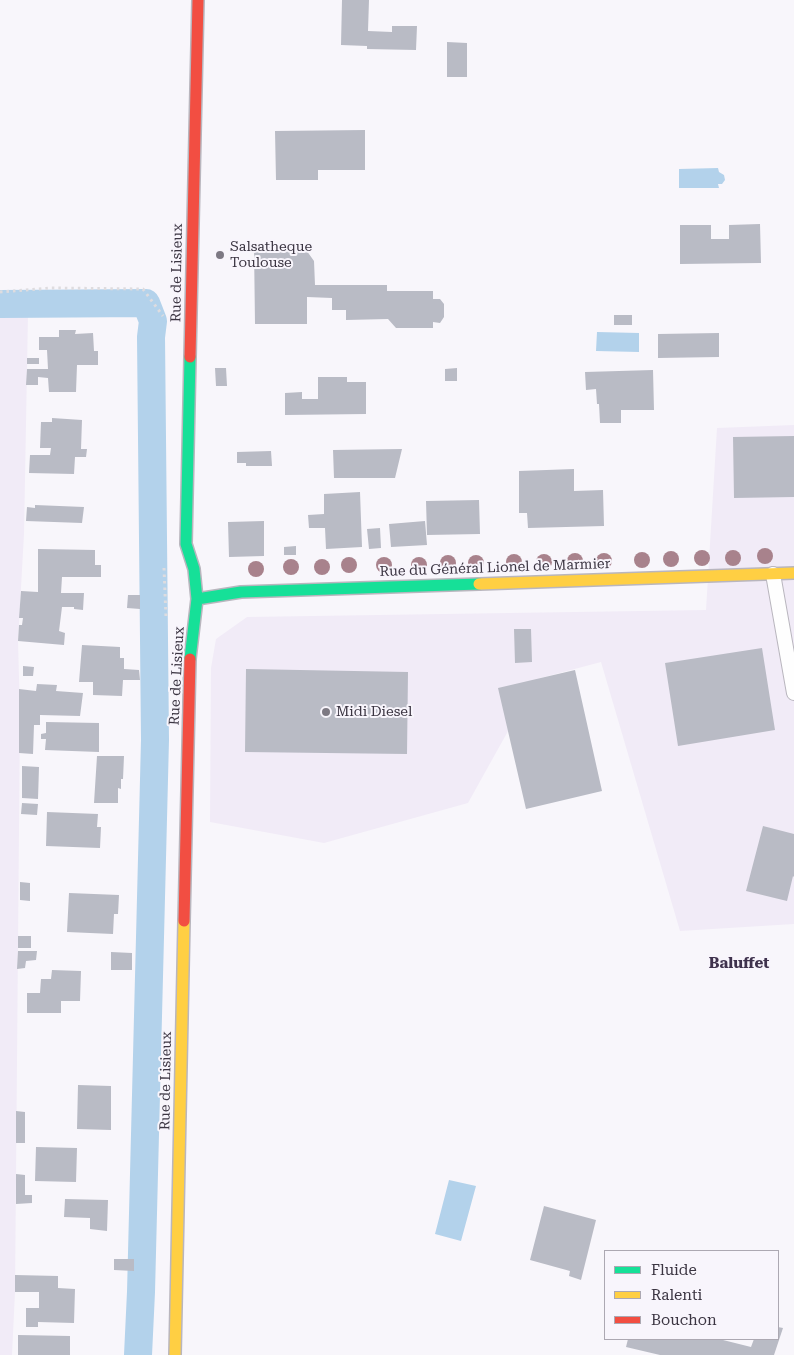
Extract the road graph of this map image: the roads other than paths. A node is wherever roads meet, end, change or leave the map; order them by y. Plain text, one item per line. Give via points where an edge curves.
1 (198, 0) edge
2 (794, 573) edge
3 (773, 574) junction
4 (197, 599) junction
5 (794, 693) edge
6 (175, 1355) edge

1 - 4 street, Rue de Lisieux via 186,544 194,569
2 - 3 street, Rue du Général Lionel de Marmier
3 - 4 street, Rue du Général Lionel de Marmier via 241,592
3 - 5 lane
4 - 6 street, Rue de Lisieux via 190,663

